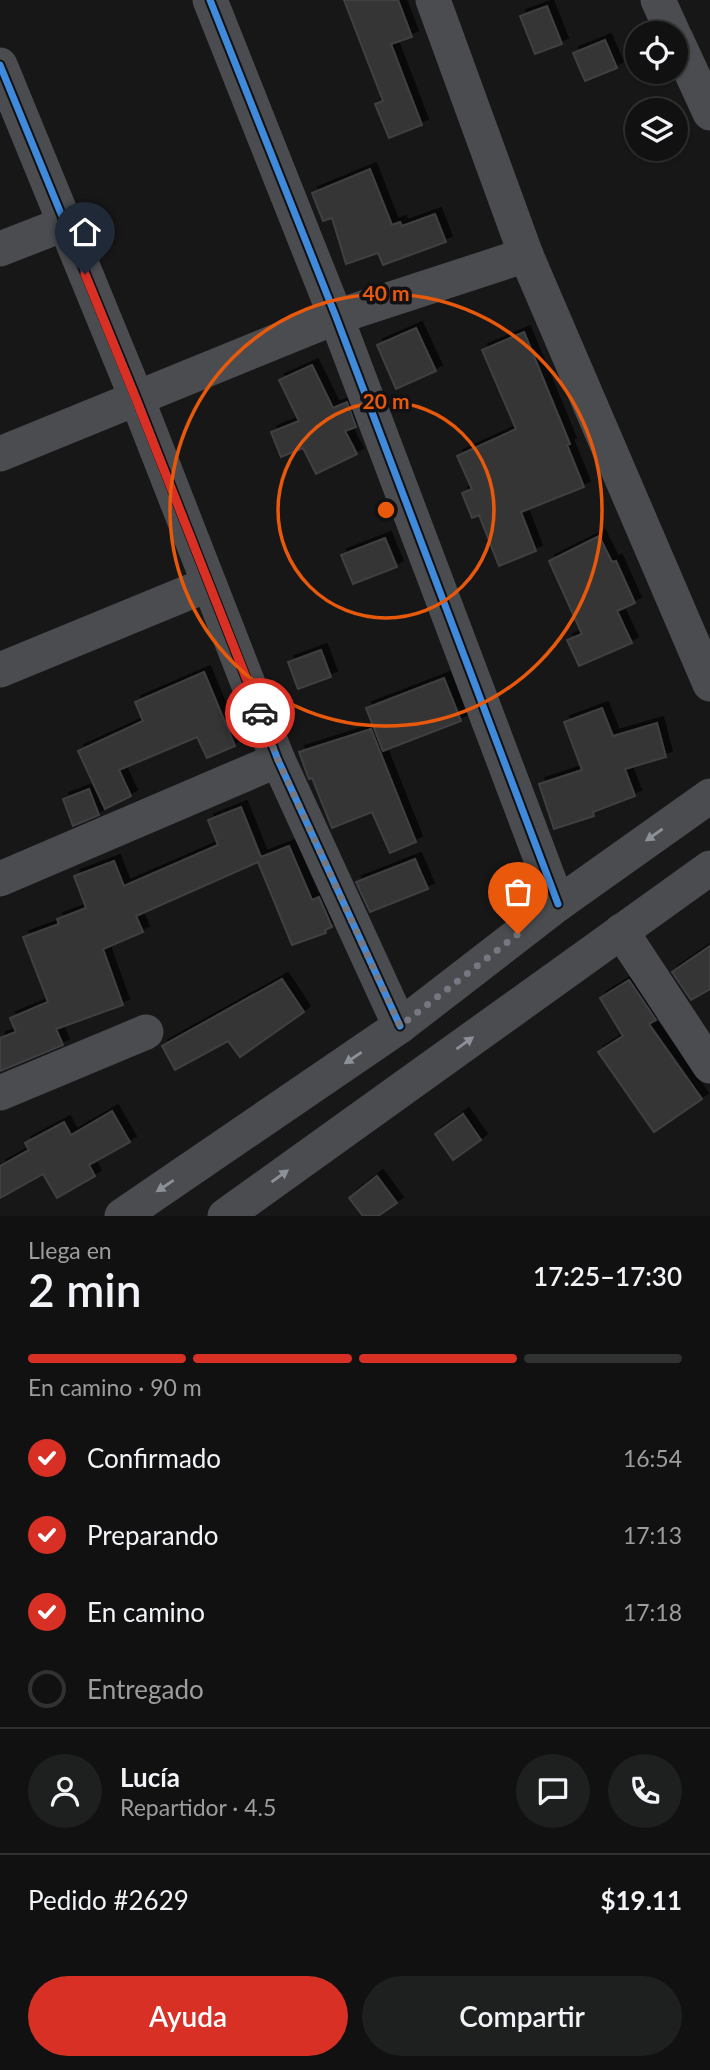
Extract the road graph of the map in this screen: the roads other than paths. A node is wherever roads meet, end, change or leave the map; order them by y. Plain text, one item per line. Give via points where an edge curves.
1 (210, 0) edge
2 (657, 0) edge
3 (435, 1) edge
4 (667, 21) edge
5 (0, 65) edge
6 (688, 65) edge
7 (710, 113) edge
8 (64, 224) junction
9 (0, 249) edge
10 (526, 255) junction
11 (336, 317) junction
12 (136, 399) junction
13 (0, 454) edge
14 (209, 584) junction
15 (0, 670) edge
16 (710, 684) edge
17 (278, 760) junction
18 (710, 796) edge
19 (710, 868) edge
20 (0, 879) edge
21 (558, 904) junction
22 (621, 931) junction
23 (400, 1026) junction
24 (145, 1032) dead end
25 (710, 1066) edge
26 (0, 1093) edge
27 (122, 1216) edge
28 (225, 1216) edge

1 - 11 street
2 - 4 street
3 - 10 street
5 - 8 street
6 - 7 street
8 - 9 street
8 - 12 street
10 - 11 street
10 - 16 street
11 - 12 street
11 - 21 street
12 - 13 street
12 - 14 street
14 - 15 street
14 - 17 street
17 - 20 street
17 - 23 street
18 -> 21 street
19 - 22 street
21 - 23 street
22 - 25 street
28 -> 22 street
23 -> 27 street
24 - 26 street

